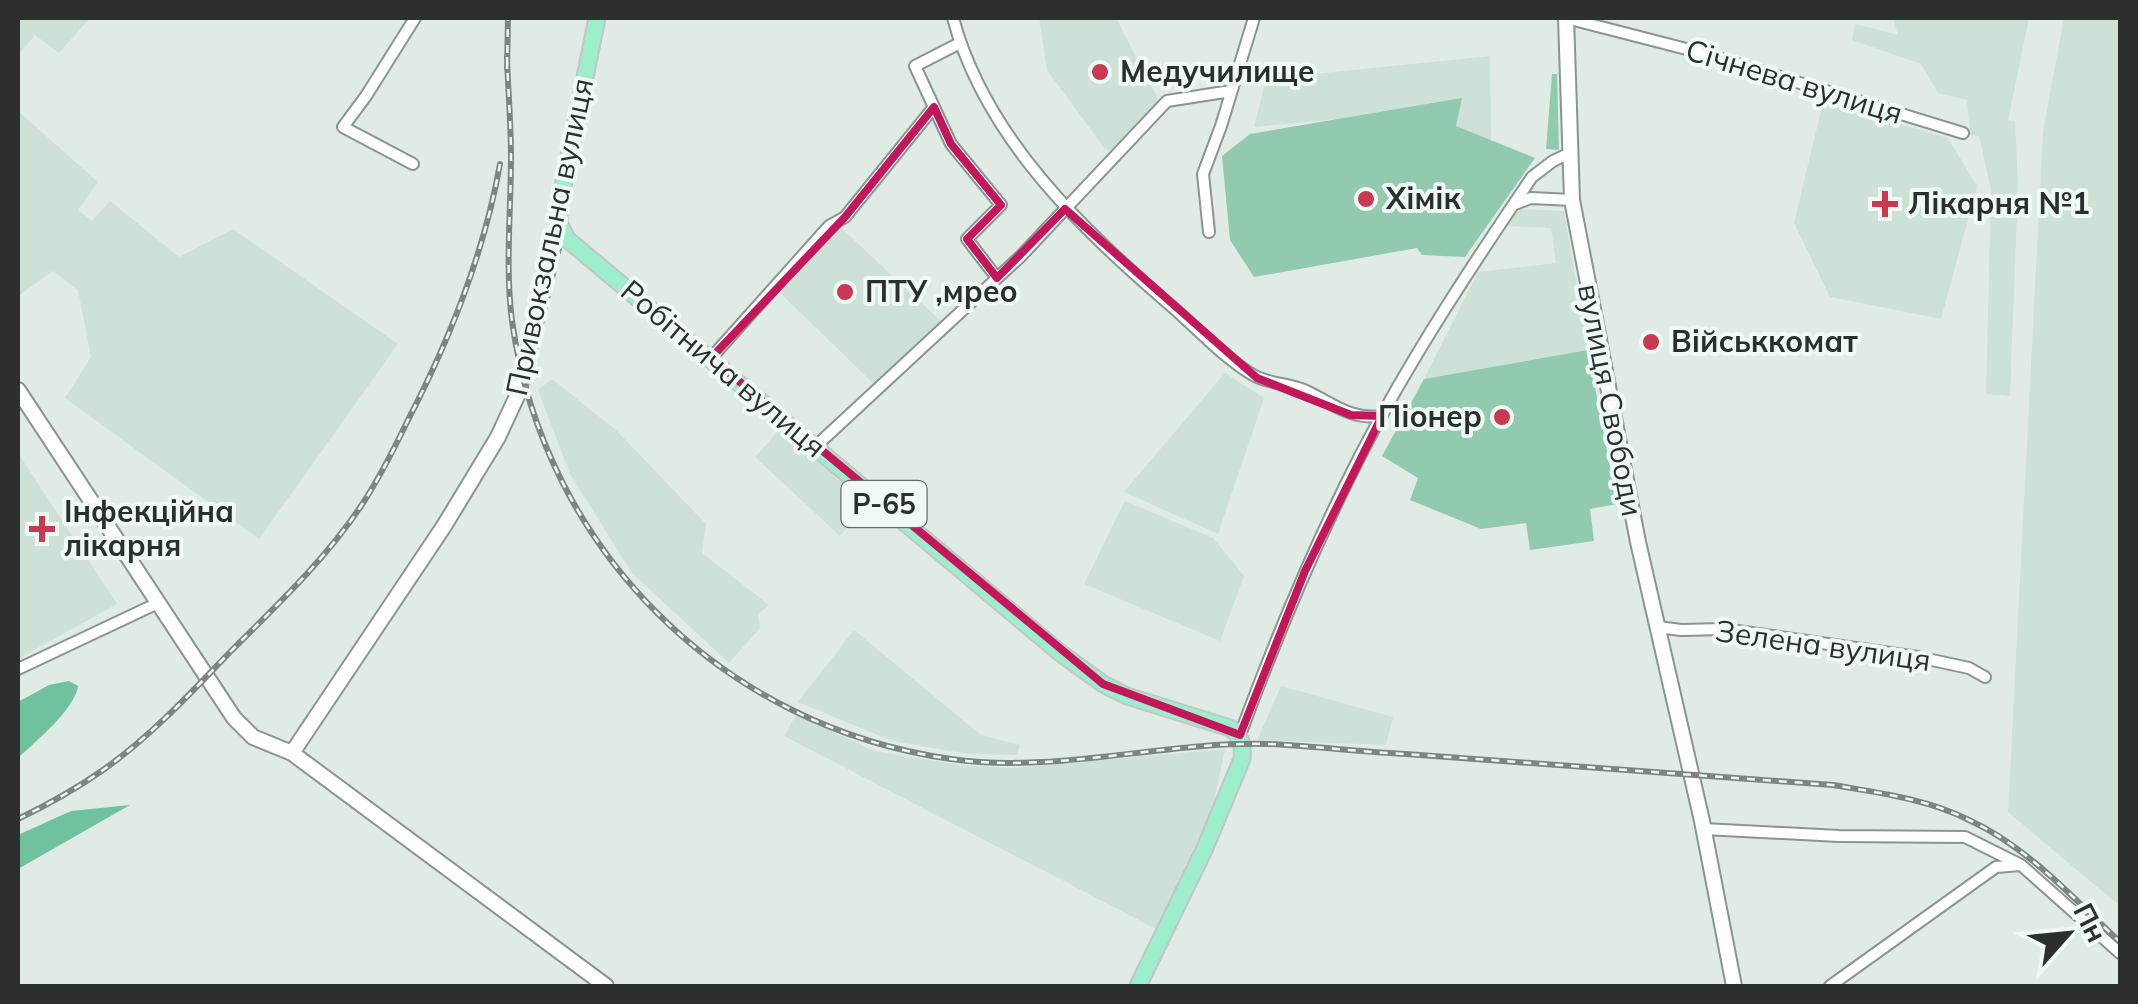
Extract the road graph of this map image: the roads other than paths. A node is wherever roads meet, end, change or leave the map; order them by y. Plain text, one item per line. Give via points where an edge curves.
1 (597, 18) edge
2 (953, 18) edge
3 (1254, 18) edge
4 (1566, 18) edge
5 (412, 19) edge
6 (960, 43) junction
7 (1231, 91) junction
8 (932, 109) junction
9 (1963, 133) dead end
10 (1570, 153) junction
11 (413, 164) dead end
12 (1572, 200) junction
13 (1514, 204) junction
14 (1065, 209) junction
15 (558, 223) junction
16 (1209, 232) dead end
17 (997, 278) junction
18 (711, 358) junction
19 (18, 390) edge
20 (1382, 416) junction
21 (816, 446) junction
22 (158, 602) junction
23 (1658, 626) junction
24 (18, 669) edge
25 (1985, 676) dead end
26 (1240, 735) junction
27 (292, 753) junction
28 (1704, 830) junction
29 (2022, 865) junction
30 (2120, 953) edge
31 (606, 986) edge
32 (1138, 986) edge
33 (1734, 986) edge
34 (1830, 986) edge

1 - 15 main road, Привокзальна вулиця
2 - 6 street
3 - 7 street
4 - 9 street, Січнева вулиця
4 - 10 main road, вулиця Свободи
5 - 11 street via 343,128
6 - 8 street via 915,66
6 - 14 street via 1004,130
7 - 14 street via 1167,102
7 - 16 street via 1203,174
8 - 17 street via 1001,205 967,239
8 - 18 street via 845,218 829,226
10 - 12 main road, вулиця Свободи
10 - 13 street via 1532,177
12 - 13 street
12 - 23 main road, вулиця Свободи
13 - 20 street
14 - 17 street
14 - 20 street via 1257,378 1294,386 1351,415
15 - 18 main road, Робітнича вулиця / Р-65 via 567,239
15 - 27 main road, Привокзальна вулиця via 518,394 498,438
17 - 21 street
18 - 21 main road, Робітнича вулиця / Р-65
19 - 22 main road
20 - 26 street via 1283,621
21 - 26 main road, Робітнича вулиця / Р-65 via 1103,684
22 - 24 street
22 - 27 main road via 234,718 254,738
23 - 25 street, Зелена вулиця via 1898,654
23 - 28 main road, вулиця Свободи
26 - 32 main road via 1242,759
27 - 31 main road
28 - 29 street via 1965,837
28 - 33 main road, вулиця Свободи
29 - 30 street
29 - 34 street via 1996,867

